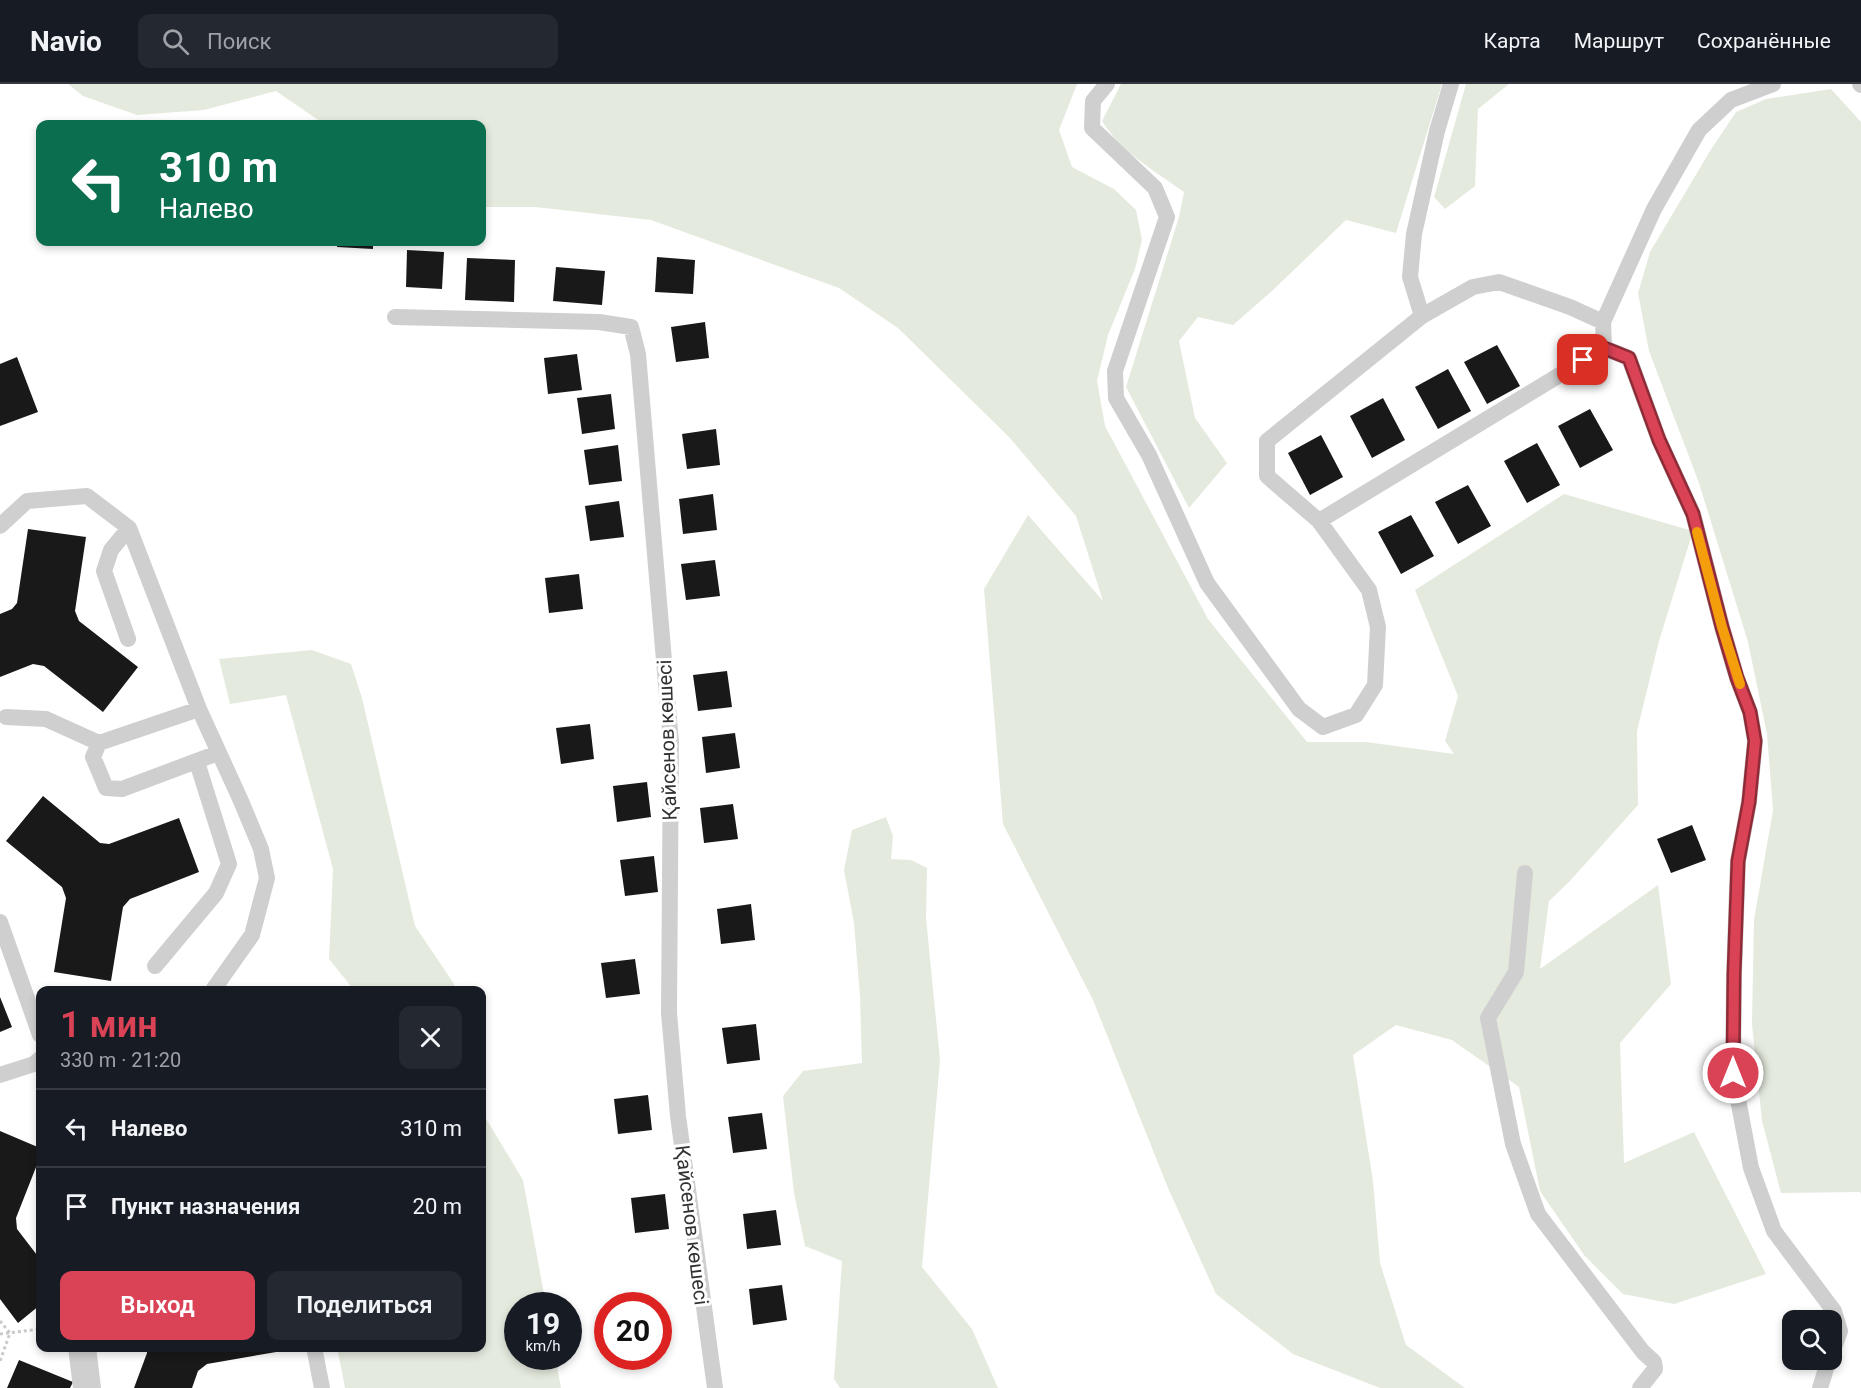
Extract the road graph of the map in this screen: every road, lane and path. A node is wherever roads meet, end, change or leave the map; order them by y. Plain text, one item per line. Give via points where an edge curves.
1 (1107, 84) edge
2 (1451, 84) edge
3 (1773, 84) edge
4 (1422, 316) junction
5 (395, 317) dead end
6 (1603, 322) junction
7 (1604, 348) junction
8 (1319, 521) junction
9 (0, 526) edge
10 (129, 528) junction
11 (128, 639) dead end
12 (199, 709) junction
13 (6, 717) dead end
14 (99, 743) junction
15 (218, 753) junction
16 (196, 762) junction
17 (1525, 873) dead end
18 (0, 922) edge
19 (155, 966) dead end
20 (216, 986) edge
21 (36, 1024) edge
22 (36, 1062) edge
23 (0, 1075) edge
24 (1833, 1310) edge
25 (0, 1321) edge
26 (36, 1330) edge
27 (10, 1333) junction
28 (0, 1334) edge
29 (77, 1352) edge
30 (89, 1352) edge
31 (315, 1352) edge
32 (0, 1361) edge
33 (1826, 1370) edge
34 (81, 1388) edge
35 (93, 1388) edge
36 (322, 1388) edge
37 (715, 1388) edge
38 (1640, 1388) edge
39 (1820, 1388) edge

1 - 8 street via 1093,100 1092,128 1155,188 1167,217 1115,371 1116,398 1149,455 1207,583 1299,709 1323,727 1356,715 1375,684 1378,627 1369,590
2 - 4 street via 1414,234 1410,277
3 - 6 street via 1731,100 1699,130 1654,209
4 - 6 street via 1473,287 1499,282
4 - 8 street via 1267,441 1267,476
5 - 37 street, Қайсенов көшесі via 599,322 631,327 638,354 671,743 670,1024 678,1116
6 - 7 street
7 - 8 street
7 - 24 street via 1629,358 1659,440 1693,514 1722,627 1750,712 1755,741 1738,861 1733,1073 1751,1168 1774,1231
9 - 10 street via 27,501 87,496
10 - 11 street via 111,550 104,571
10 - 12 street
12 - 14 street
12 - 15 street
13 - 14 street via 46,719
14 - 16 street via 93,757 106,788 122,789
15 - 16 street
15 - 20 street via 261,849 267,878 252,935
16 - 19 street via 229,864 216,893
17 - 38 street via 1516,972 1488,1018 1514,1144 1538,1214 1654,1362 1655,1368
18 - 21 street
22 - 23 street
25 - 27 path
26 - 27 path
27 - 28 path
27 - 32 path
29 - 34 street
30 - 35 street
31 - 36 street
33 - 39 street

